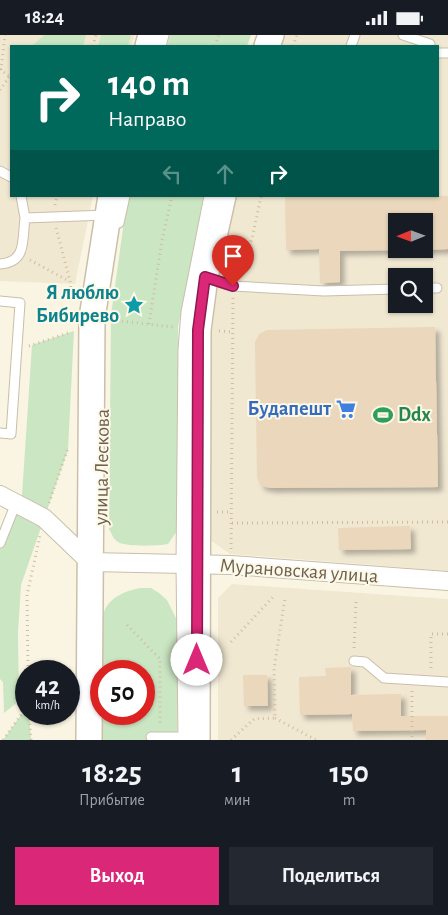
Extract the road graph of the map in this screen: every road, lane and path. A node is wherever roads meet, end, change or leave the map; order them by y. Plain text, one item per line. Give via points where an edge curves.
1 (5, 35) edge
2 (403, 35) edge
3 (433, 35) edge
4 (430, 45) edge
5 (0, 70) edge
6 (10, 77) edge
7 (0, 90) edge
8 (21, 197) edge
9 (57, 197) edge
10 (124, 197) edge
11 (172, 197) edge
12 (210, 197) edge
13 (223, 197) edge
14 (261, 197) edge
15 (112, 215) edge
16 (53, 217) junction
17 (25, 218) junction
18 (20, 255) junction
19 (0, 265) edge
20 (205, 277) junction
21 (70, 281) junction
22 (233, 286) junction
23 (433, 288) edge
24 (437, 288) dead end
25 (388, 289) edge
26 (73, 299) dead end
27 (0, 301) edge
28 (104, 319) dead end
29 (149, 324) junction
30 (178, 327) dead end
31 (74, 331) dead end
32 (212, 331) dead end
33 (233, 332) junction
34 (16, 353) junction
35 (0, 433) edge
36 (69, 440) dead end
37 (0, 495) edge
38 (16, 503) junction
39 (210, 512) dead end
40 (232, 512) junction
41 (44, 518) junction
42 (448, 522) edge
43 (232, 523) junction
44 (0, 543) edge
45 (232, 549) dead end
46 (96, 558) junction
47 (189, 564) junction
48 (448, 581) edge
49 (274, 597) dead end
50 (284, 597) dead end
51 (356, 602) dead end
52 (128, 625) dead end
53 (448, 634) edge
54 (231, 642) dead end
55 (28, 660) edge
56 (354, 661) joint
57 (412, 680) junction
58 (431, 681) junction
59 (448, 682) edge
60 (275, 718) junction
61 (15, 723) edge
62 (30, 725) edge
63 (156, 737) joint
64 (190, 738) edge
65 (3, 740) edge
66 (31, 740) edge
67 (89, 740) edge
68 (97, 740) edge
69 (231, 740) edge
70 (316, 740) edge
71 (412, 740) edge

1 - 5 path
2 - 4 lane
3 - 4 lane
5 - 6 path
6 - 7 path
8 - 17 lane
9 - 16 path
10 - 15 lane, улица Лескова
11 - 29 path
12 - 47 lane via 186,312 183,349
13 - 20 main road
14 - 22 path via 252,239
15 - 16 lane
15 - 46 main road, улица Лескова via 92,318
16 - 17 lane
16 - 21 path
17 - 18 lane
18 - 19 lane via 13,263
18 - 21 path
20 - 22 lane
20 - 47 main road via 198,340
21 - 26 path
22 - 25 lane via 324,291
22 - 33 path
23 - 24 lane
27 - 34 lane via 20,303
28 - 29 path
29 - 30 path
31 - 34 path
32 - 33 path
33 - 40 path
34 - 35 lane via 11,434
36 - 41 path
37 - 38 street
38 - 41 street
38 - 44 lane
39 - 40 path
40 - 43 path
41 - 46 street
41 - 55 path via 27,595
42 - 43 path
43 - 45 path
46 - 47 street, Мурановская улица
46 - 67 main road, улица Лескова
46 - 68 lane, улица Лескова
47 - 48 street, Мурановская улица
47 - 64 main road
49 - 54 path
50 - 60 path via 274,669
51 - 56 path
52 - 63 path via 160,659
53 - 58 path via 431,634
56 - 57 lane via 365,662 384,678
57 - 58 lane
57 - 71 path
58 - 59 lane
60 - 69 path via 254,719
60 - 70 path
61 - 65 path
62 - 66 path
63 - 64 lane

